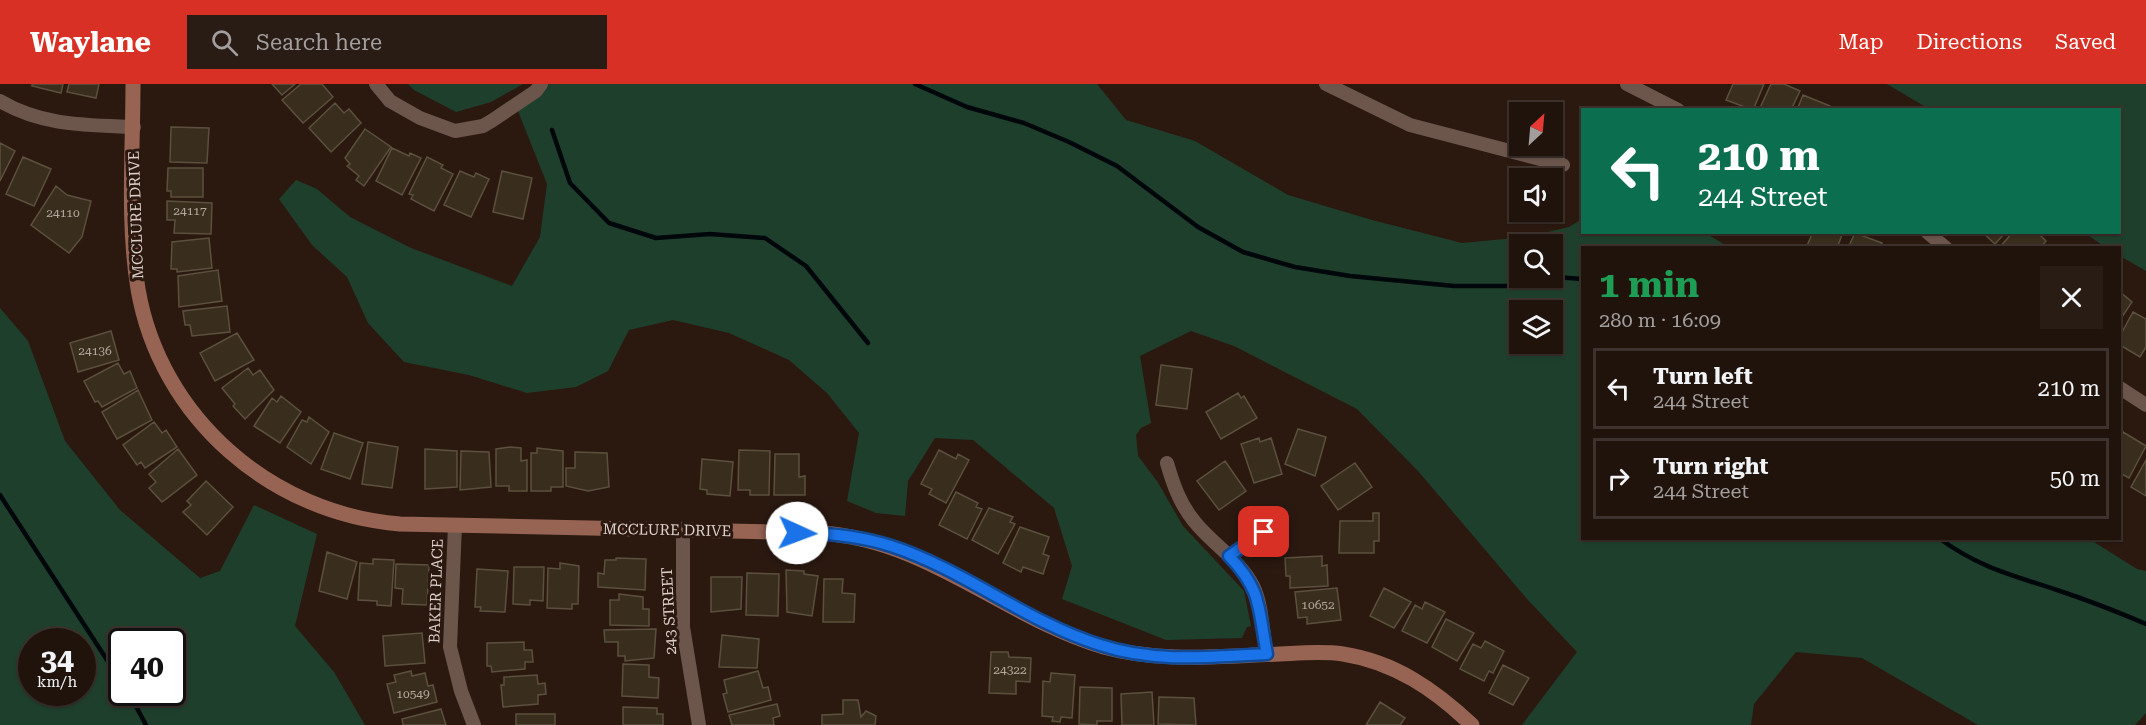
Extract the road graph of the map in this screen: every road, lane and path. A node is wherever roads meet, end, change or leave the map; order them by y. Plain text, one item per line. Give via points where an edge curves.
1 (133, 84) edge
2 (376, 84) edge
3 (541, 84) edge
4 (1326, 84) edge
5 (1627, 84) edge
6 (0, 101) edge
7 (1674, 108) edge
8 (134, 127) junction
9 (1563, 165) dead end
10 (1929, 234) edge
11 (1944, 246) edge
12 (2121, 389) edge
13 (2146, 405) edge
14 (1167, 463) dead end
15 (1280, 520) dead end
16 (455, 525) junction
17 (683, 530) junction
18 (1229, 556) junction
19 (1267, 654) junction
20 (474, 725) edge
21 (699, 725) edge
22 (1472, 725) edge

1 - 8 street, MCCLURE DRIVE
2 - 3 street via 390,101 455,131 483,126
4 - 9 street via 1410,125
5 - 7 street
6 - 8 street via 40,120
8 - 16 street, MCCLURE DRIVE via 134,259 142,306 149,333 169,375 206,429 266,480 320,507 385,523
10 - 11 street
12 - 13 street
14 - 18 street via 1182,504 1194,522
15 - 18 street
16 - 17 street, MCCLURE DRIVE
16 - 20 street, BAKER PLACE via 450,647
17 - 19 street, MCCLURE DRIVE via 820,533 863,539 918,556 1072,635 1102,646 1162,658
17 - 21 street, 243 STREET via 683,627
18 - 19 street via 1244,571 1258,599
19 - 22 street, MCCLURE DRIVE via 1322,652 1371,661 1424,685

